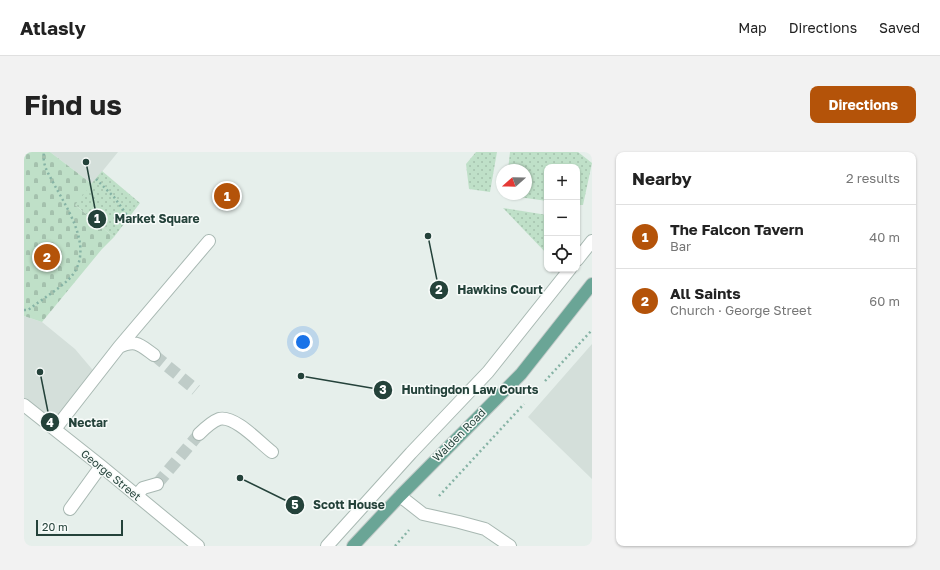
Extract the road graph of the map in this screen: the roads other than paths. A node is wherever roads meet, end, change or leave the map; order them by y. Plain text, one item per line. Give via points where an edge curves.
1 (209, 241) dead end
2 (592, 241) edge
3 (580, 256) edge
4 (568, 272) edge
5 (592, 284) edge
6 (119, 347) junction
7 (154, 355) tunnel mouth
8 (24, 405) edge
9 (55, 429) junction
10 (198, 434) tunnel mouth
11 (272, 452) dead end
12 (101, 466) junction
13 (156, 484) tunnel mouth
14 (137, 495) junction
15 (400, 496) junction
16 (70, 509) dead end
17 (198, 546) edge
18 (327, 546) edge
19 (353, 546) edge
20 (510, 546) edge

1 - 6 street
2 - 3 street
4 - 18 street via 488,372
5 - 15 main road, Walden Road via 521,374
6 - 7 street via 134,342
6 - 9 street
8 - 9 street, George Street
9 - 12 street, George Street
10 - 11 street via 210,424 227,419 236,422
12 - 14 street, George Street
12 - 16 street
13 - 14 street via 143,488
14 - 17 street, George Street
15 - 19 main road, Walden Road
15 - 20 street via 423,514 485,528

